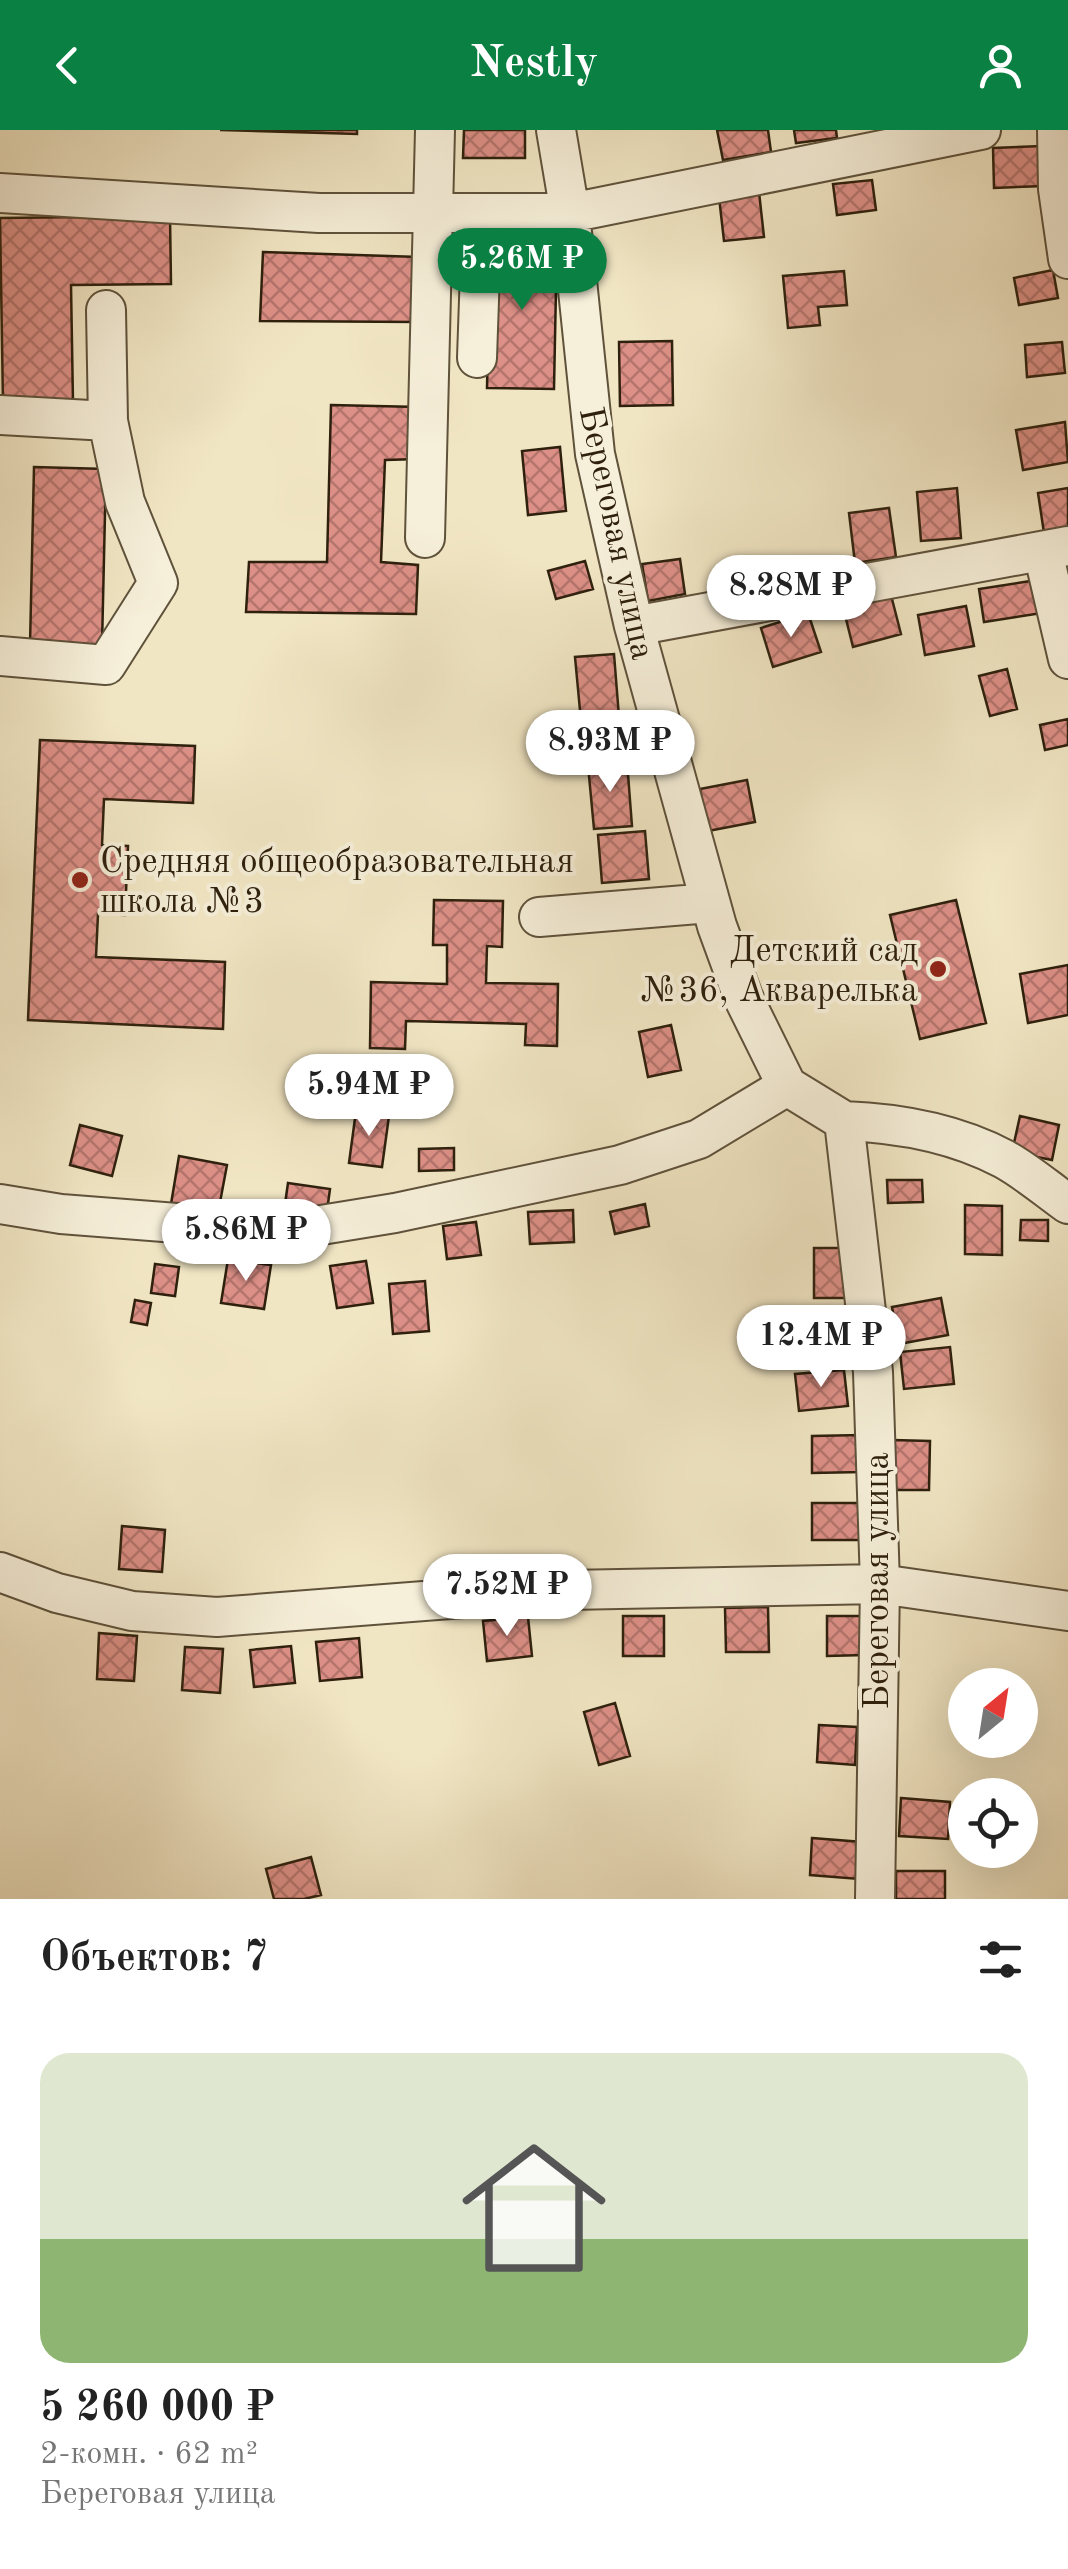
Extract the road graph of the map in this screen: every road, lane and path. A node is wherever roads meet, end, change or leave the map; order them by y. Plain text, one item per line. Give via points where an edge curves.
1 (435, 130) edge
2 (556, 130) edge
3 (981, 130) edge
4 (1057, 130) edge
5 (0, 192) edge
6 (570, 212) junction
7 (432, 213) junction
8 (482, 213) junction
9 (1068, 259) edge
10 (106, 310) dead end
11 (477, 358) dead end
12 (0, 415) edge
13 (108, 422) junction
14 (425, 538) dead end
15 (1055, 549) edge
16 (634, 626) junction
17 (0, 656) edge
18 (1068, 659) edge
19 (710, 903) junction
20 (539, 917) dead end
21 (787, 1086) junction
22 (844, 1121) junction
23 (0, 1204) edge
24 (1068, 1204) edge
25 (0, 1572) edge
26 (880, 1584) junction
27 (1068, 1611) edge
28 (875, 1899) edge

1 - 7 street
2 - 6 street, Береговая улица
3 - 6 street
4 - 9 street
5 - 7 street via 319,213
6 - 8 street
6 - 16 street, Береговая улица via 596,454
7 - 8 street
7 - 14 street
8 - 11 street
10 - 13 street
12 - 13 street
13 - 17 street via 125,502 158,583 106,665
15 - 16 street
15 - 18 street
16 - 19 street, Береговая улица
19 - 20 street
19 - 21 street, Береговая улица via 744,997
21 - 22 street
21 - 23 street via 699,1139 620,1164 315,1226 228,1227
22 - 24 street via 973,1144
22 - 26 street, Береговая улица via 873,1372
25 - 26 street via 132,1611 217,1617 566,1590
26 - 27 street
26 - 28 street, Береговая улица

